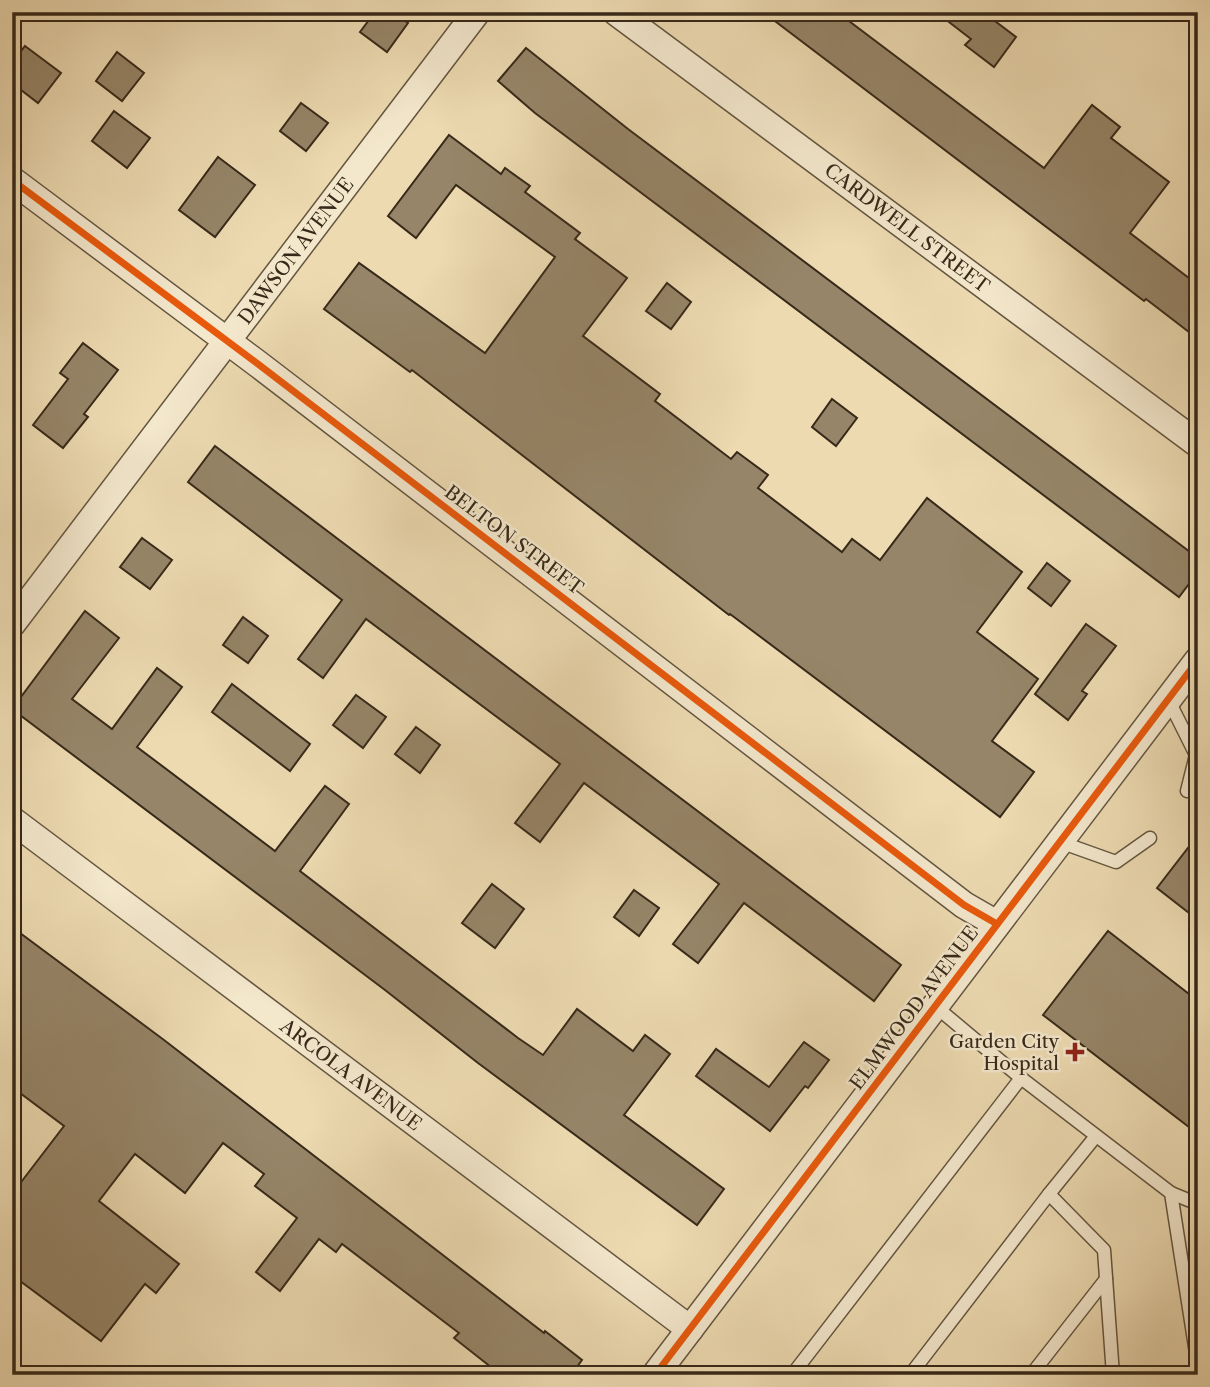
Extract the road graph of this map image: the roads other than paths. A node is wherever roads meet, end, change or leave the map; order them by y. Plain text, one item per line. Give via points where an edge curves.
1 (477, 12) edge
2 (616, 12) edge
3 (12, 180) edge
4 (227, 341) junction
5 (1198, 444) edge
6 (12, 624) edge
7 (1198, 660) edge
8 (1168, 699) junction
9 (1187, 791) dead end
10 (12, 820) edge
11 (1150, 838) dead end
12 (1059, 842) junction
13 (997, 924) junction
14 (935, 1006) junction
15 (1021, 1078) junction
16 (1096, 1136) junction
17 (1171, 1193) junction
18 (1049, 1194) junction
19 (1198, 1204) edge
20 (1106, 1279) junction
21 (690, 1329) junction
22 (1198, 1366) edge
23 (656, 1375) edge
24 (792, 1375) edge
25 (910, 1375) edge
26 (1031, 1375) edge
27 (1113, 1375) edge

1 - 4 street, DAWSON AVENUE
2 - 5 street, CARDWELL STREET
3 - 4 street, BELTON STREET
4 - 6 street, DAWSON AVENUE
4 - 13 street, BELTON STREET via 964,905
7 - 8 street, ELMWOOD AVENUE
8 - 9 lane via 1196,755
8 - 12 street, ELMWOOD AVENUE
10 - 21 street, ARCOLA AVENUE
11 - 12 lane via 1116,862
12 - 13 street, ELMWOOD AVENUE
13 - 14 street, ELMWOOD AVENUE
14 - 15 lane
14 - 21 street, ELMWOOD AVENUE
15 - 16 lane
15 - 24 lane
16 - 17 lane
16 - 18 lane
17 - 19 lane
17 - 22 lane
18 - 20 lane via 1104,1250
18 - 25 lane
20 - 26 lane
20 - 27 lane
21 - 23 street, ELMWOOD AVENUE

